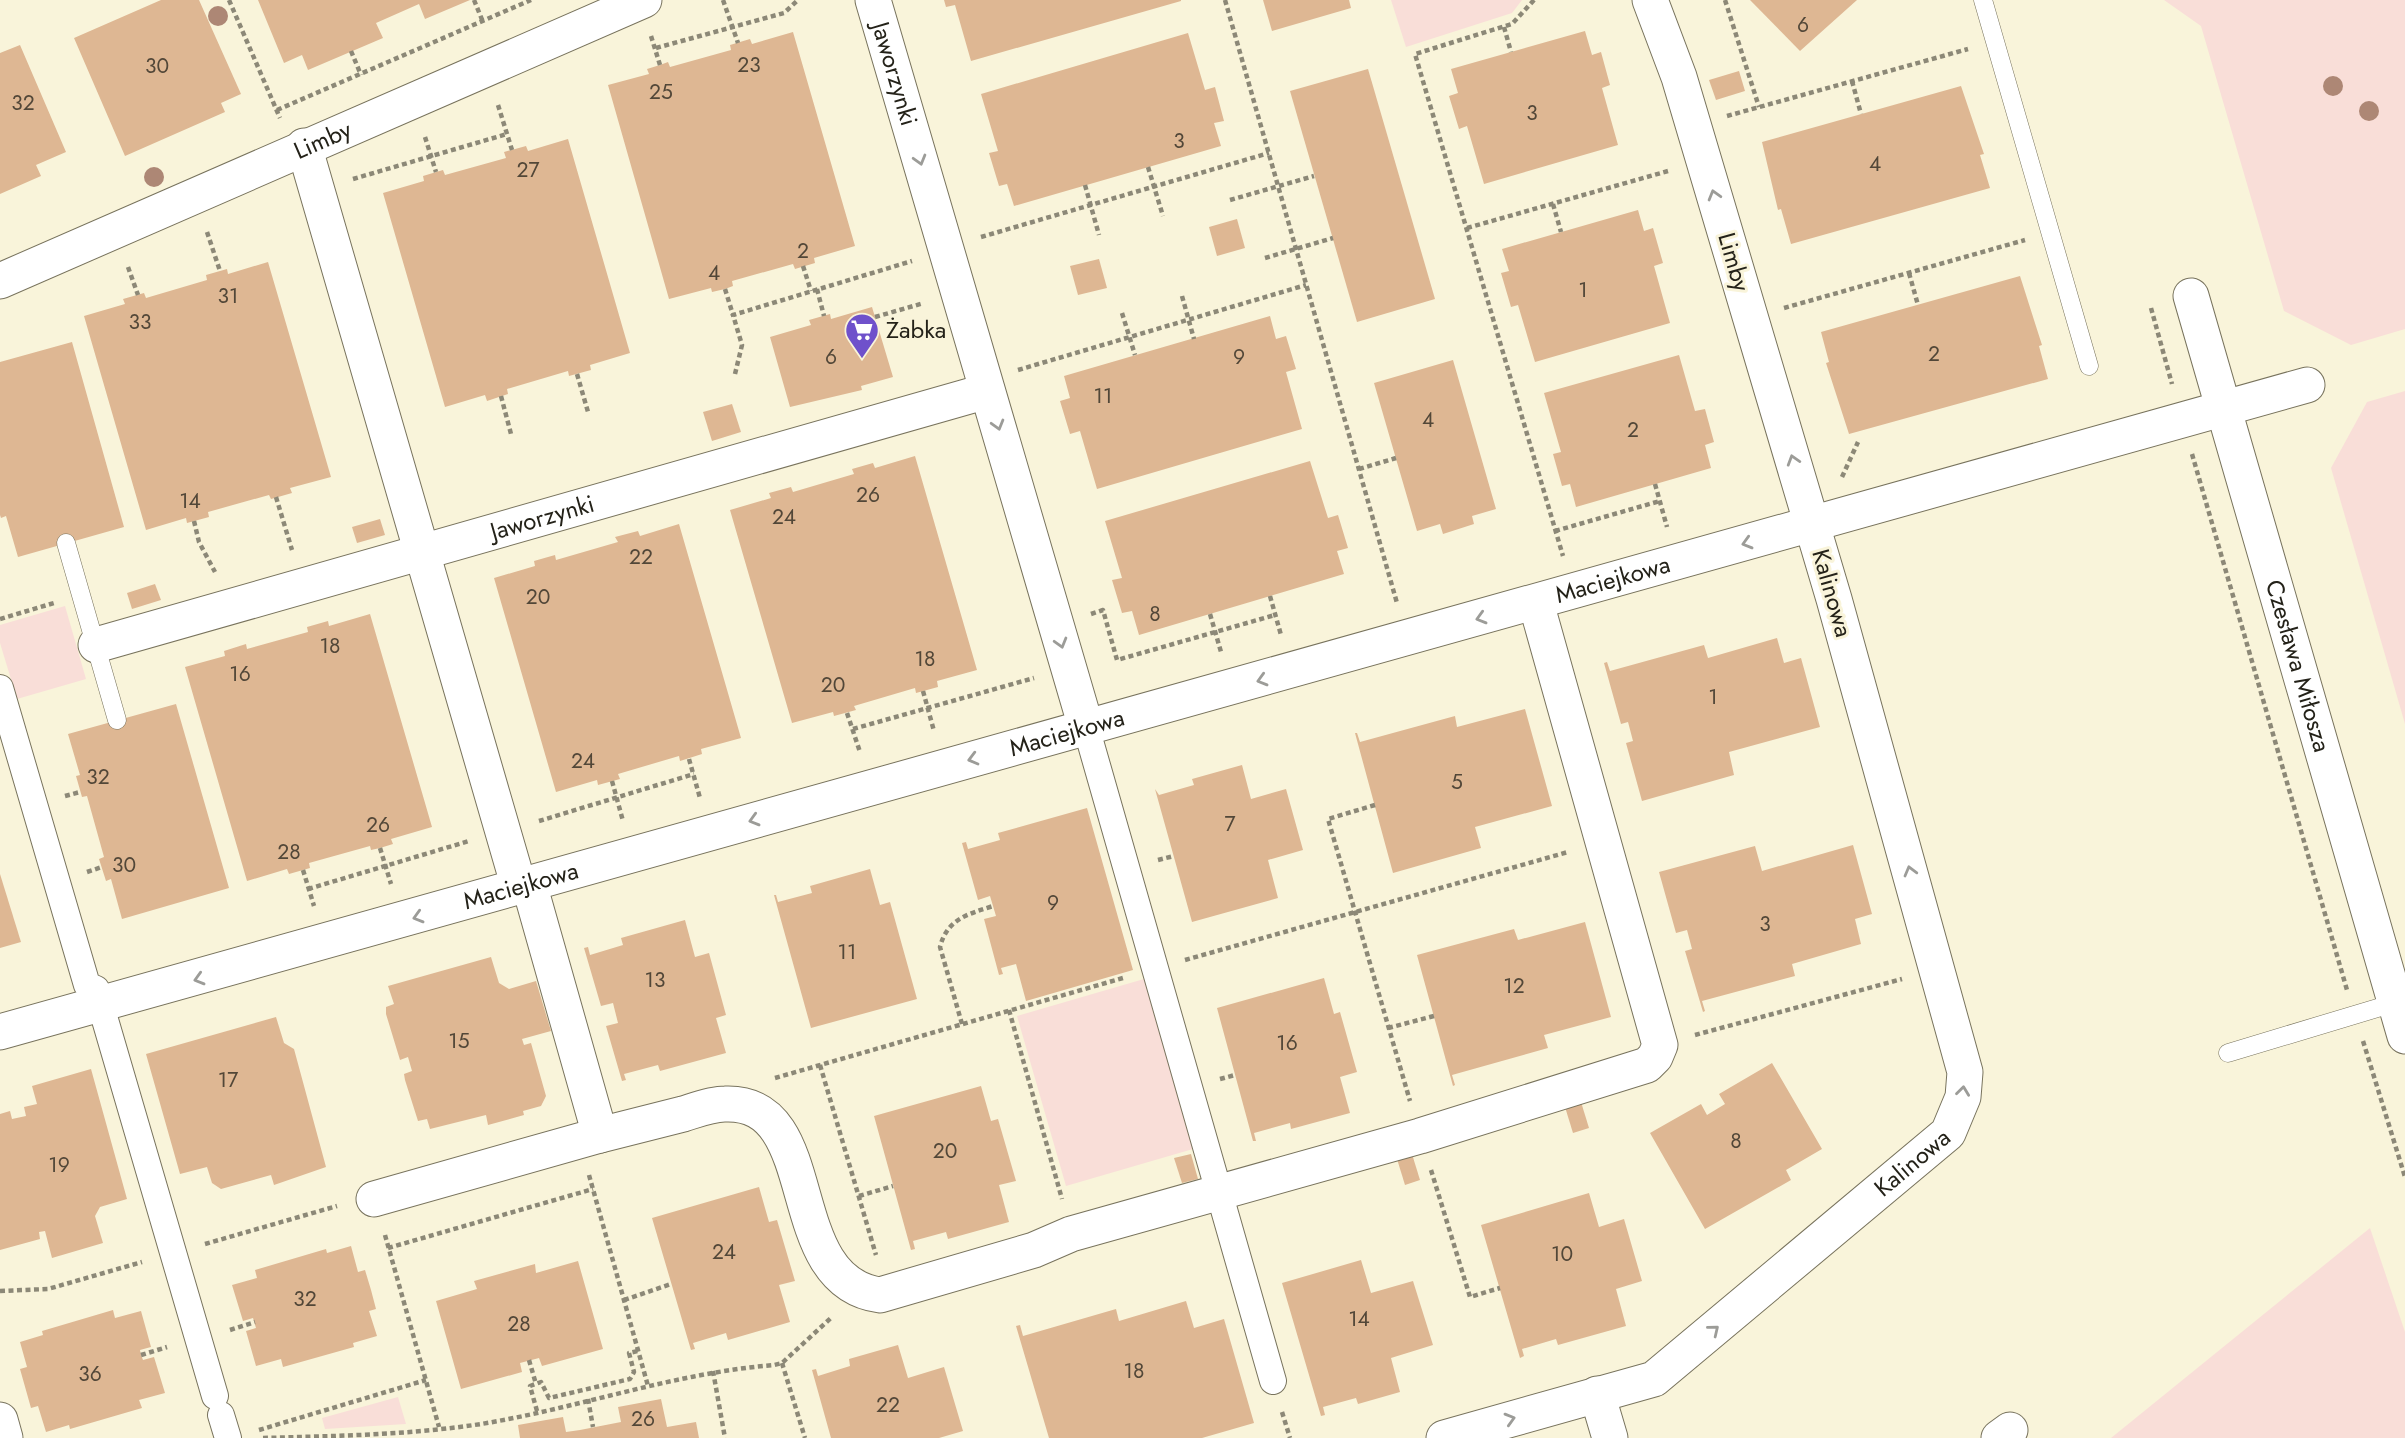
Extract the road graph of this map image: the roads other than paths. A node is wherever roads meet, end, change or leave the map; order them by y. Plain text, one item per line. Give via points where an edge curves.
1 (644, 0) edge
2 (873, 0) edge
3 (1650, 0) edge
4 (1983, 0) edge
5 (293, 134) junction
6 (0, 281) edge
7 (2191, 296) dead end
8 (2089, 366) dead end
9 (2307, 385) dead end
10 (988, 391) junction
11 (2224, 409) junction
12 (1812, 525) junction
13 (66, 543) dead end
14 (422, 552) junction
15 (1536, 603) junction
16 (96, 645) junction
17 (0, 688) edge
18 (117, 720) dead end
19 (1086, 727) junction
20 (524, 885) junction
21 (2394, 1003) junction
22 (101, 1006) junction
23 (0, 1032) edge
24 (2405, 1037) edge
25 (2228, 1053) dead end
26 (589, 1138) junction
27 (1219, 1190) junction
28 (374, 1199) road end
29 (1273, 1381) dead end
30 (1597, 1394) junction
31 (221, 1416) edge
32 (0, 1420) edge
33 (5, 1438) edge
34 (1444, 1438) edge
35 (1609, 1438) edge

1 - 5 street, Limby
2 -> 10 street, Jaworzynki
12 -> 3 street, Limby via 1682,89
4 - 8 lane
5 - 6 street, Limby
5 - 14 street
7 - 11 street, Czesława Miłosza
9 - 11 street, Maciejkowa
10 - 14 street, Jaworzynki
10 -> 19 street, Jaworzynki
11 - 12 street, Maciejkowa
11 - 21 street, Czesława Miłosza
12 -> 15 street, Maciejkowa
30 -> 12 street, Kalinowa via 1654,1379 1948,1133 1963,1097 1965,1072
13 - 16 lane
14 - 16 street, Jaworzynki
14 - 20 street
15 -> 19 street, Maciejkowa
15 - 27 street via 1660,1045 1656,1057 1647,1065 1420,1136
16 - 18 lane
17 - 22 street via 87,985 96,989
19 -> 20 street, Maciejkowa
19 - 27 street
20 -> 22 street, Maciejkowa
20 - 26 street
21 - 24 street, Czesława Miłosza
21 - 25 lane
22 - 23 street, Maciejkowa
22 - 31 street
26 - 27 street via 724,1104 761,1114 788,1146 822,1256 841,1280 876,1293 1034,1250 1071,1234
26 - 28 street
27 - 29 street
34 -> 30 street, Kalinowa
30 - 35 street
32 - 33 street

